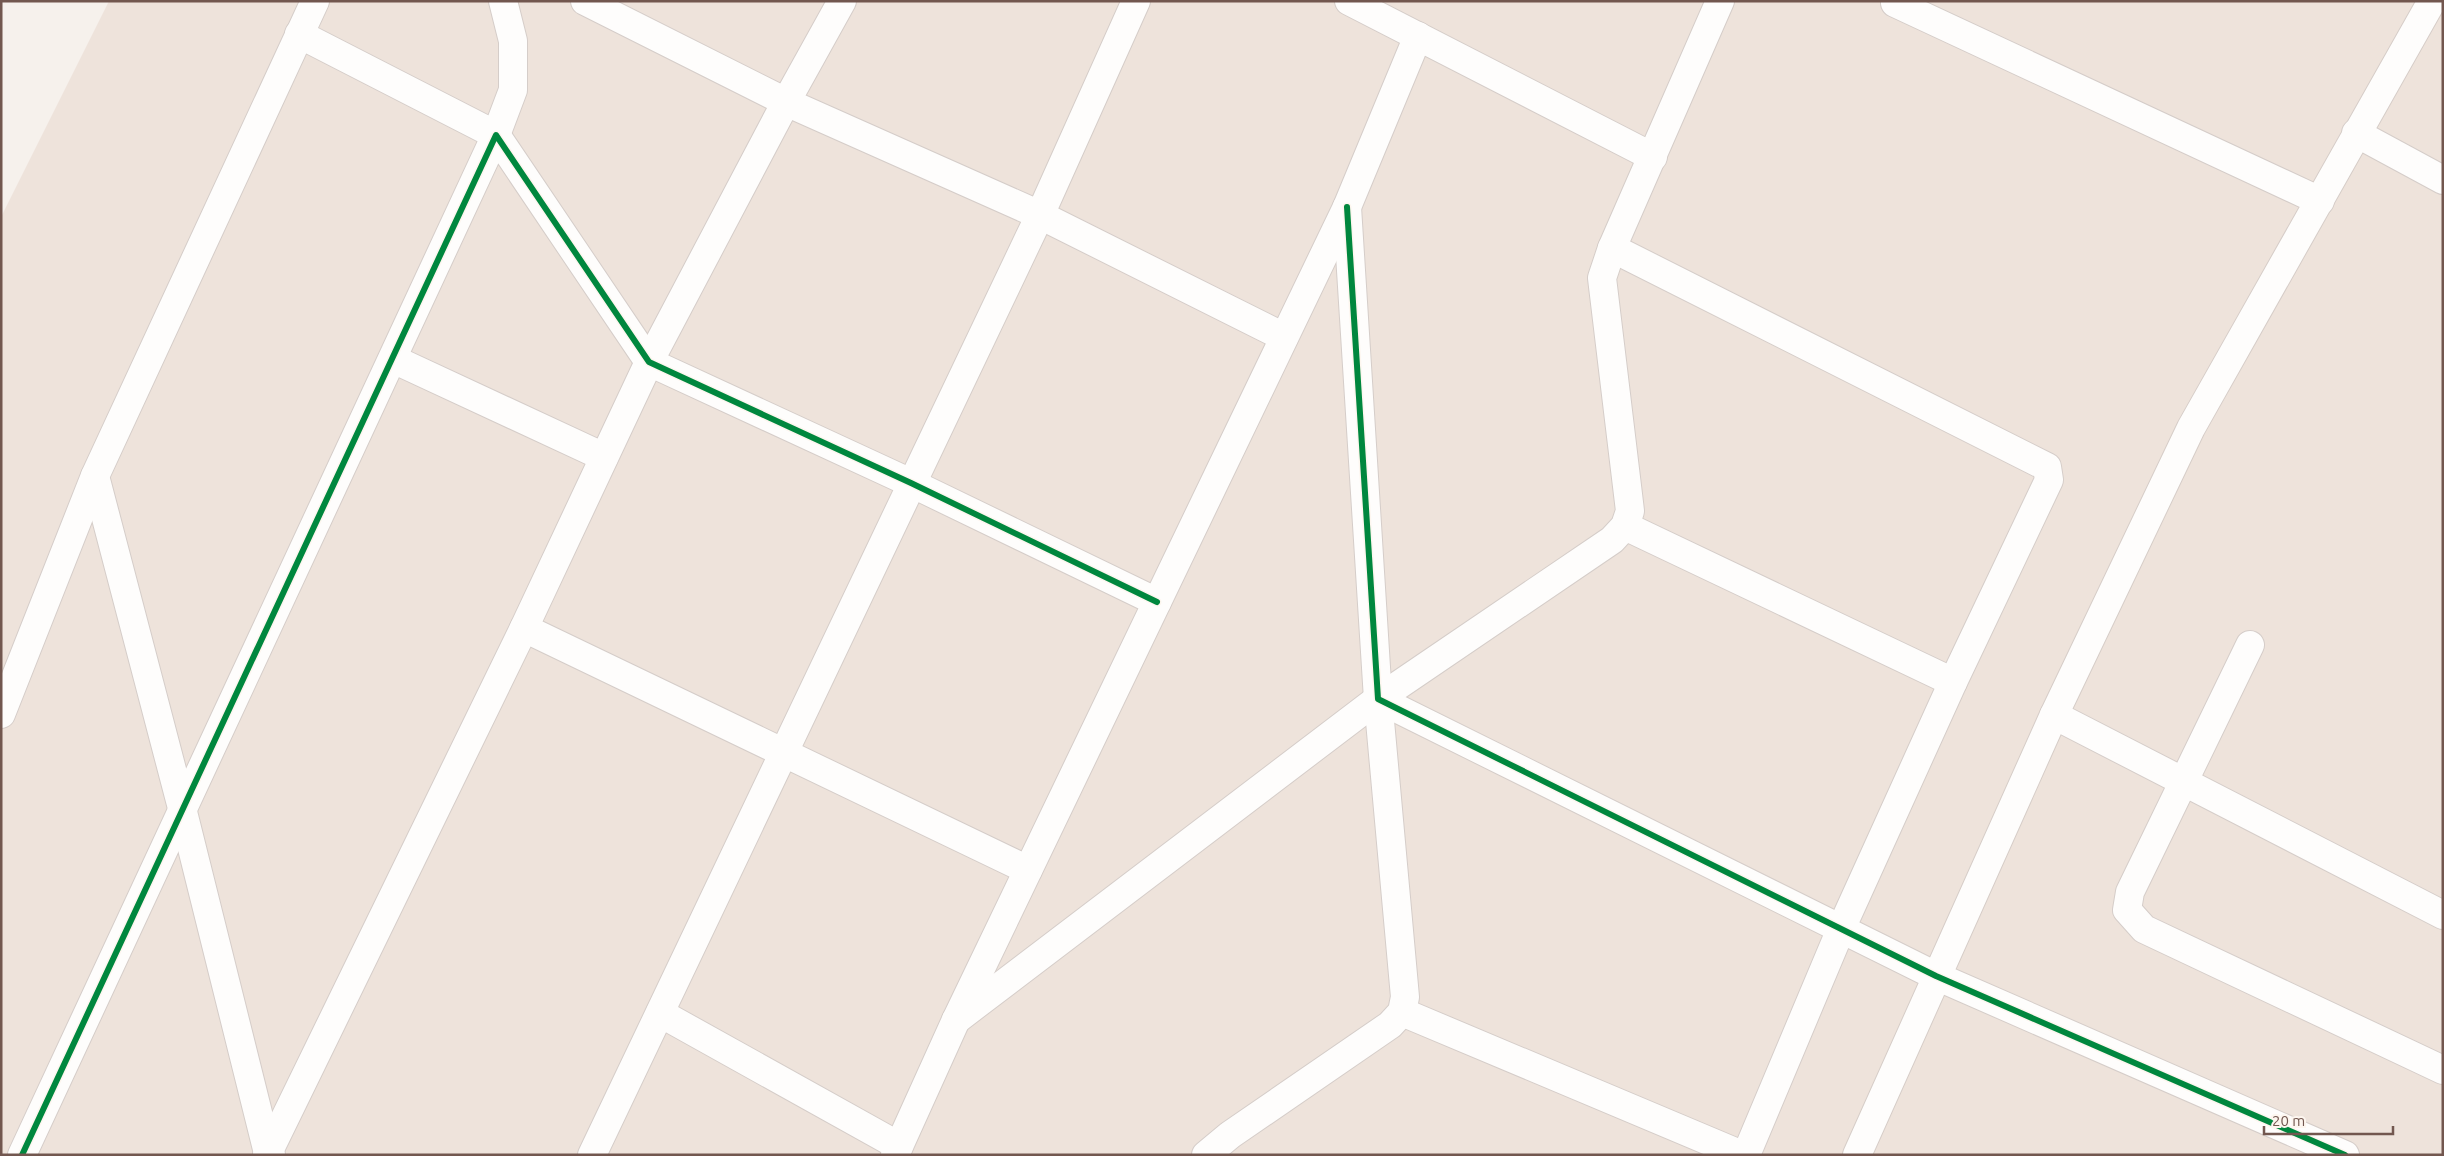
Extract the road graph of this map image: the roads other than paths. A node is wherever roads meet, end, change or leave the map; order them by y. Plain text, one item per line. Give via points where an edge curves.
1 (315, 1) edge
2 (503, 1) edge
3 (585, 1) edge
4 (842, 1) edge
5 (1136, 1) edge
6 (1349, 1) edge
7 (1720, 1) edge
8 (2432, 1) edge
9 (1895, 3) dead end
10 (1381, 8) edge
11 (299, 34) junction
12 (1418, 36) junction
13 (786, 102) junction
14 (2356, 133) junction
15 (496, 135) junction
16 (1653, 157) junction
17 (2443, 180) edge
18 (2320, 201) junction
19 (1347, 207) junction
20 (1040, 215) junction
21 (1612, 248) junction
22 (1284, 337) junction
23 (393, 359) junction
24 (649, 362) junction
25 (604, 457) junction
26 (95, 476) junction
27 (911, 483) junction
28 (1625, 526) junction
29 (1157, 602) junction
30 (524, 628) junction
31 (2250, 645) dead end
32 (1953, 682) junction
33 (1378, 699) junction
34 (1, 714) edge
35 (2054, 715) junction
36 (784, 752) junction
37 (2183, 781) junction
38 (182, 808) junction
39 (1028, 870) junction
40 (2443, 915) edge
41 (1841, 929) junction
42 (1936, 976) junction
43 (1402, 1012) junction
44 (660, 1013) junction
45 (956, 1020) junction
46 (2442, 1069) edge
47 (897, 1150) edge
48 (268, 1154) edge
49 (22, 1155) edge
50 (592, 1155) edge
51 (1206, 1155) edge
52 (1742, 1155) edge
53 (1746, 1155) edge
54 (1857, 1155) edge
55 (2345, 1155) edge

1 - 11 street
2 - 15 street via 513,41 513,90
3 - 13 street
4 - 13 street
5 - 20 street
6 - 10 street
7 - 16 street
8 - 14 street
9 - 18 street
10 - 12 street
11 - 15 street
11 - 26 street
12 - 16 street
12 - 19 street
13 - 20 street
13 - 24 street
14 - 17 street
14 - 18 street
15 - 23 street
15 - 24 street
16 - 21 street
18 - 35 street via 2191,428
19 - 22 street
19 - 33 street
20 - 22 street
20 - 27 street
21 - 28 street via 1602,278 1630,511
21 - 32 street via 2047,467 2049,480
22 - 29 street
23 - 25 street
23 - 38 street
24 - 25 street
24 - 27 street
25 - 30 street
26 - 34 street
26 - 38 street
27 - 29 street
27 - 36 street
28 - 32 street
28 - 33 street via 1612,540
29 - 39 street
30 - 36 street
30 - 48 street
31 - 37 street
32 - 41 street
33 - 41 street
33 - 43 street via 1405,997
33 - 45 street
35 - 37 street
35 - 42 street
36 - 39 street
36 - 44 street
37 - 40 street
37 - 46 street via 2130,892 2127,910 2144,929
38 - 48 street
38 - 49 street
39 - 45 street
41 - 42 street
41 - 53 street
42 - 54 street
42 - 55 street
43 - 51 street via 1390,1025
43 - 52 street
44 - 47 street
44 - 50 street
45 - 47 street

